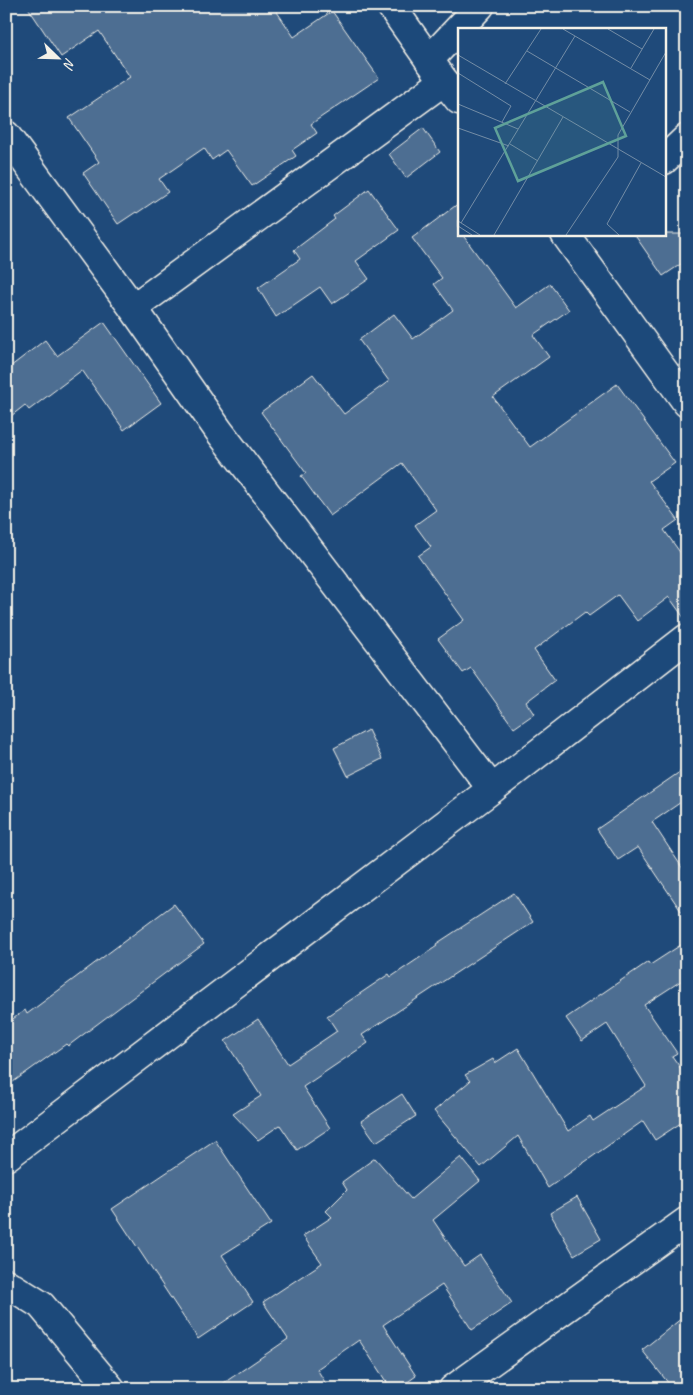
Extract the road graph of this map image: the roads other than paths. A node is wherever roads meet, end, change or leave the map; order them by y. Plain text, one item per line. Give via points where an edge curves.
1 (391, 6) edge
2 (480, 6) edge
3 (469, 28) edge
4 (458, 51) edge
5 (444, 80) edge
6 (6, 135) edge
7 (687, 138) edge
8 (666, 158) edge
9 (577, 239) edge
10 (133, 308) junction
11 (687, 403) edge
12 (687, 638) edge
13 (492, 789) junction
14 (6, 1157) edge
15 (687, 1220) edge
16 (6, 1283) edge
17 (111, 1389) edge
18 (453, 1389) edge

1 - 5 street
2 - 3 street
4 - 5 street
5 - 10 street
6 - 10 street
7 - 8 street
9 - 11 street
10 - 13 street via 219,431
12 - 13 street
13 - 14 street
15 - 18 street
16 - 17 street via 41,1305

